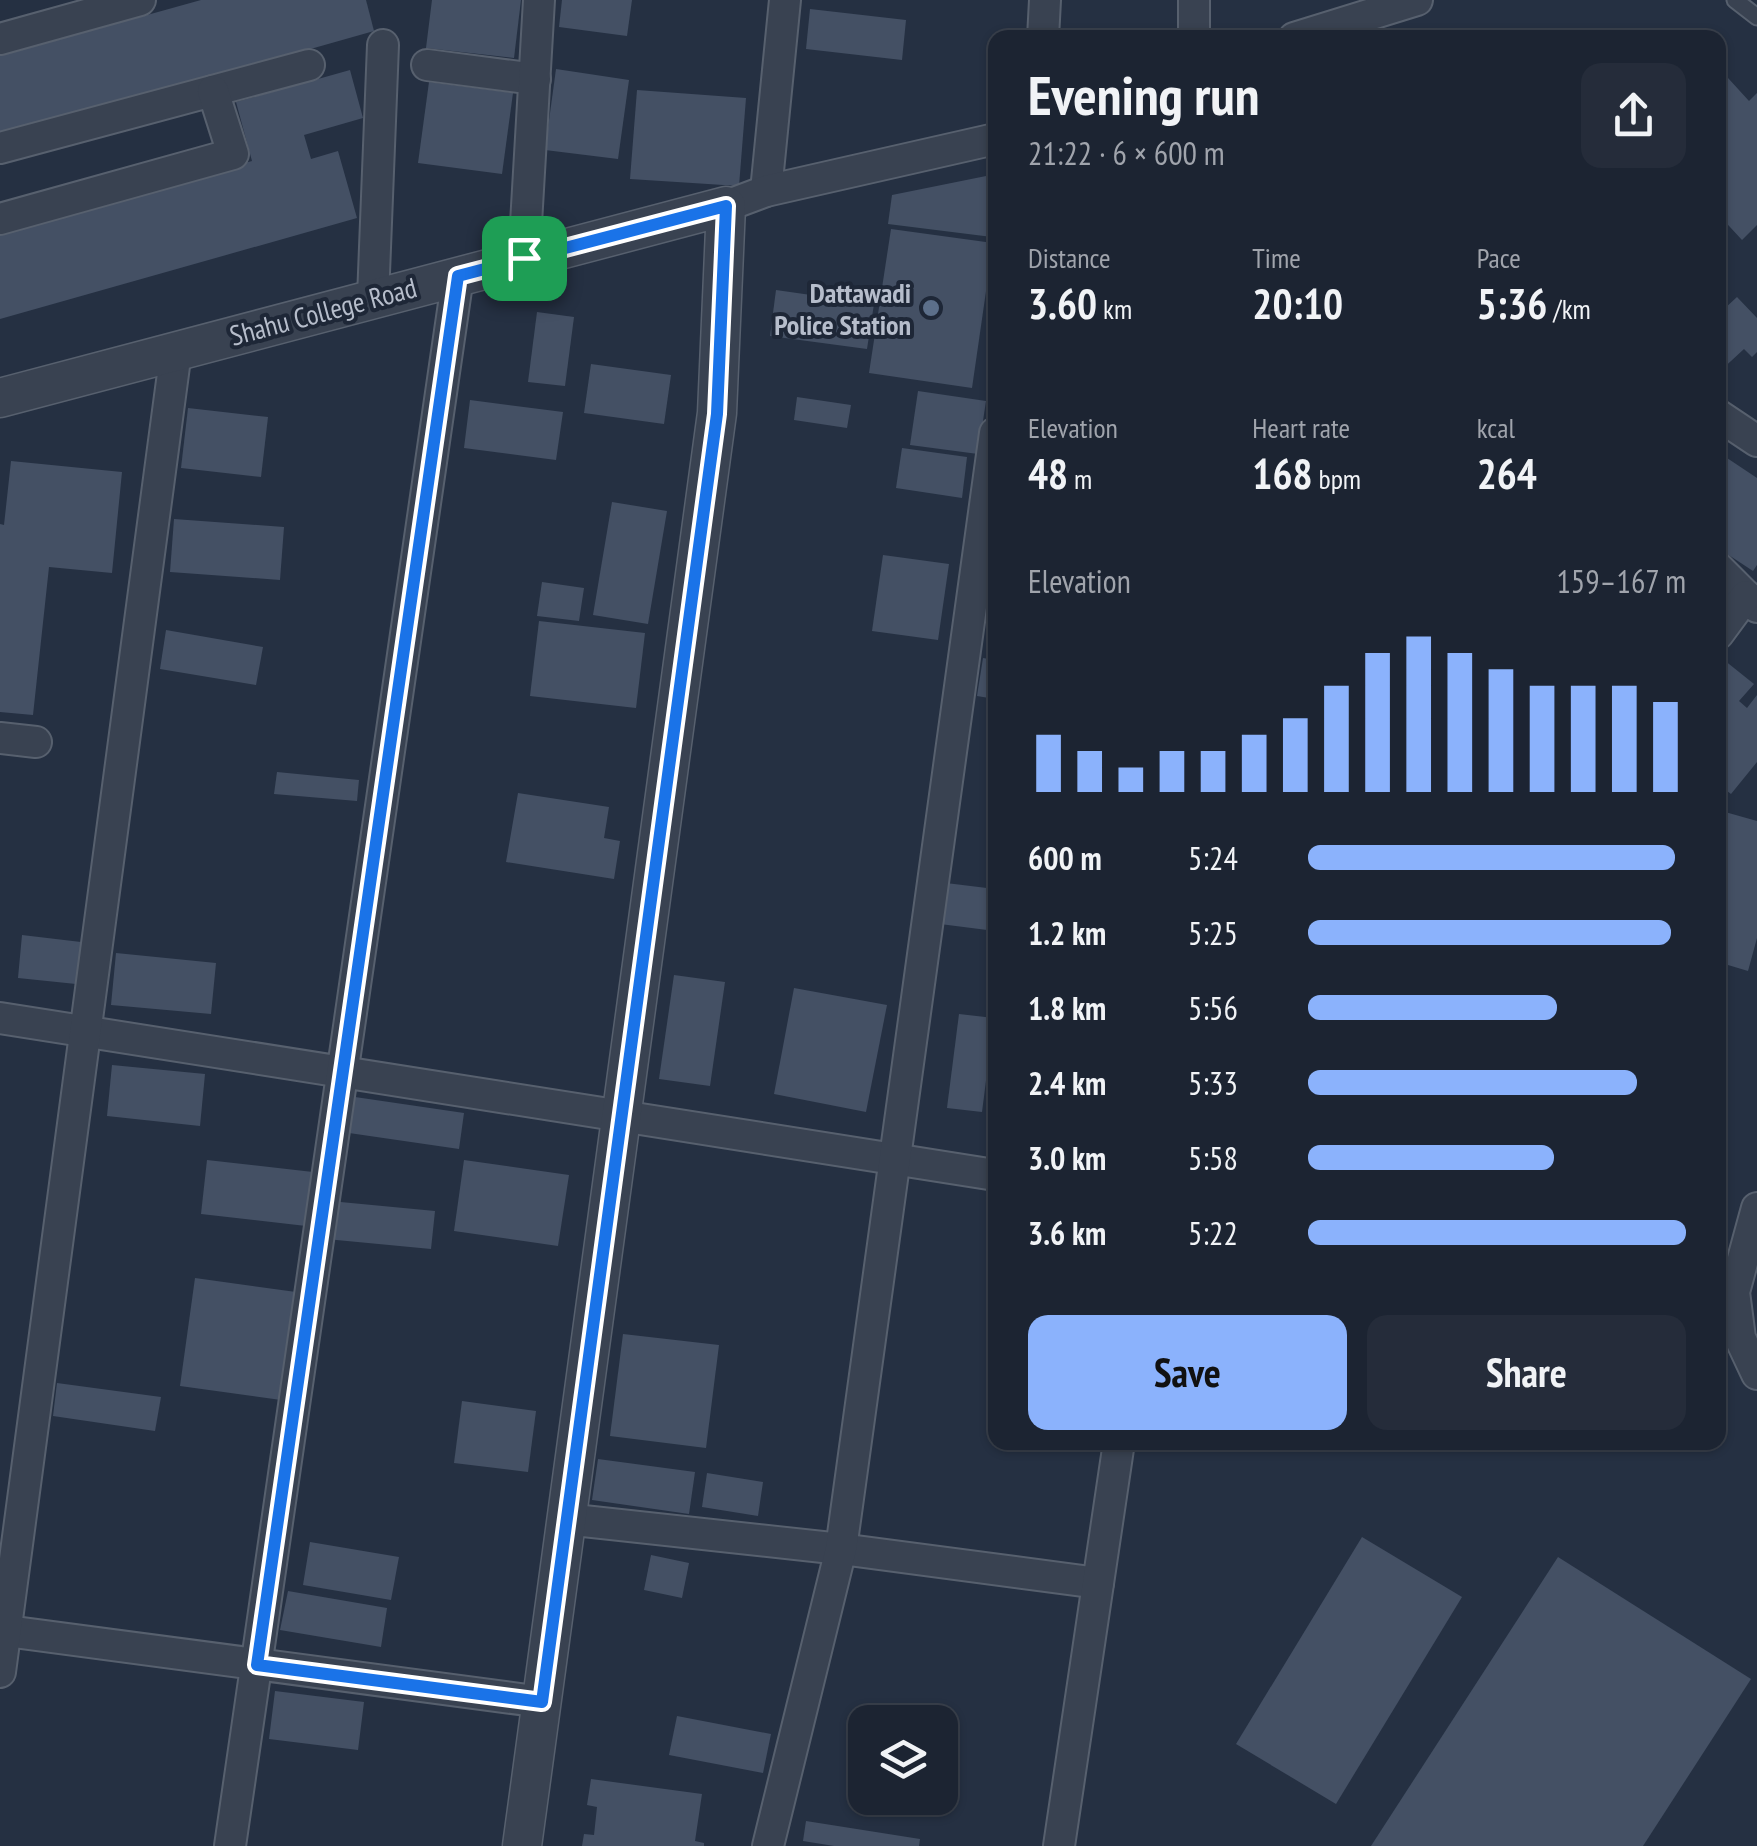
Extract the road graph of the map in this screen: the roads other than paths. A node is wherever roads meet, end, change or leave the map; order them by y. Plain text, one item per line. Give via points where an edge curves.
1 (140, 0) edge
2 (539, 0) edge
3 (785, 0) edge
4 (1044, 0) edge
5 (1194, 0) edge
6 (1417, 0) edge
7 (1735, 0) edge
8 (1757, 17) edge
9 (1043, 30) edge
10 (1194, 30) edge
11 (1320, 30) edge
12 (0, 39) edge
13 (383, 45) dead end
14 (309, 65) dead end
15 (428, 65) dead end
16 (534, 79) junction
17 (214, 91) junction
18 (988, 141) edge
19 (0, 148) edge
20 (766, 191) junction
21 (726, 206) junction
22 (0, 219) edge
23 (524, 258) junction
24 (458, 276) junction
25 (373, 298) junction
26 (176, 350) junction
27 (0, 398) edge
28 (1726, 420) edge
29 (1757, 441) edge
30 (988, 482) edge
31 (1726, 576) edge
32 (1751, 601) edge
33 (1726, 626) edge
34 (0, 738) edge
35 (36, 742) dead end
36 (0, 1018) edge
37 (84, 1032) junction
38 (342, 1072) junction
39 (621, 1116) junction
40 (892, 1159) junction
41 (988, 1174) edge
42 (1757, 1208) edge
43 (1726, 1291) edge
44 (1757, 1374) edge
45 (1118, 1450) edge
46 (565, 1519) junction
47 (841, 1548) junction
48 (1098, 1583) junction
49 (3, 1631) edge
50 (257, 1665) junction
51 (0, 1672) edge
52 (542, 1702) junction
53 (230, 1846) edge
54 (522, 1846) edge
55 (768, 1846) edge
56 (1059, 1846) edge

1 - 12 street
2 - 16 street
3 - 20 street
4 - 9 street
5 - 10 street
6 - 11 street
7 - 8 lane
13 - 25 street
14 - 17 street
15 - 16 street
16 - 23 street
17 - 19 street
17 - 22 street via 234,154
18 - 20 street, Shahu College Road
20 - 21 street, Shahu College Road
21 - 23 street, Shahu College Road
21 - 39 street via 717,414
23 - 24 street, Shahu College Road
24 - 25 street, Shahu College Road
24 - 38 street
25 - 26 street, Shahu College Road
26 - 27 street, Shahu College Road
26 - 37 street
28 - 29 street
30 - 40 street
31 - 32 street
32 - 33 street
34 - 35 street
36 - 37 street
37 - 38 street
37 - 49 street
38 - 39 street
38 - 50 street
39 - 40 street
39 - 46 street
40 - 41 street
40 - 47 street
42 - 43 street
43 - 44 street
45 - 48 street
46 - 47 street
46 - 52 street
47 - 48 street
47 - 55 street
48 - 56 street
49 - 50 street
49 - 51 street
50 - 52 street
50 - 53 street
52 - 54 street

